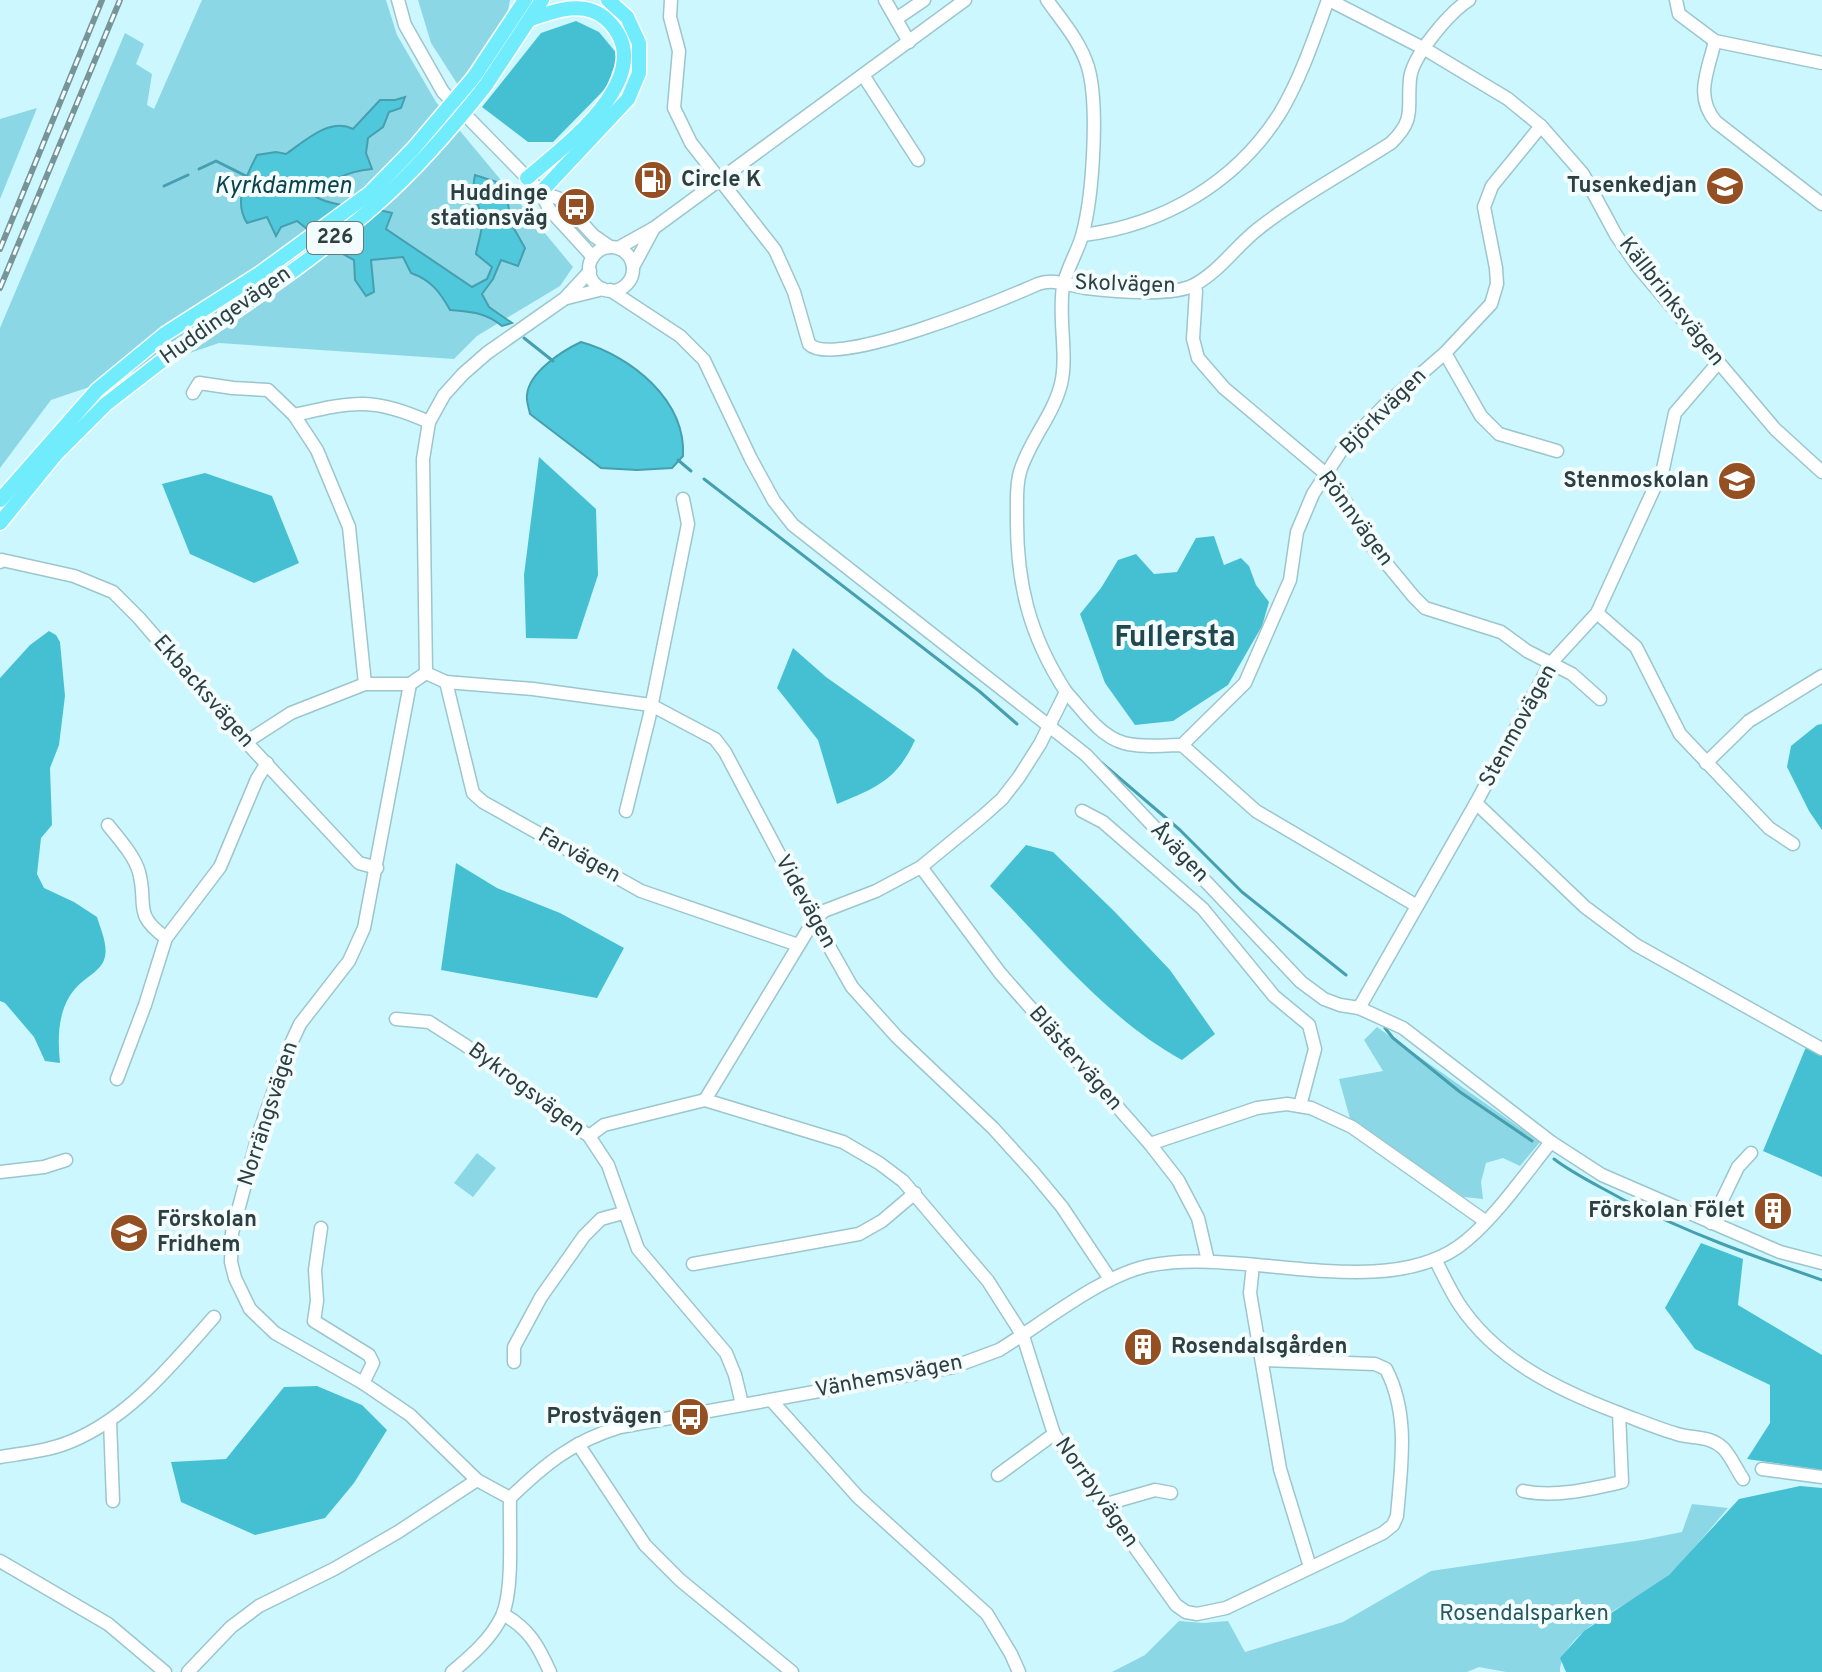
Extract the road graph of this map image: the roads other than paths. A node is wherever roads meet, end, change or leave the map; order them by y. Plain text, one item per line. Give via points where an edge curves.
1 (398, 0) edge
2 (518, 0) edge
3 (525, 0) edge
4 (542, 0) edge
5 (608, 0) edge
6 (671, 0) edge
7 (885, 0) edge
8 (924, 0) edge
9 (965, 0) edge
10 (1047, 0) edge
11 (1328, 0) edge
12 (1469, 0) edge
13 (1676, 0) edge
14 (516, 16) junction
15 (531, 19) junction
16 (896, 19) junction
17 (1715, 41) junction
18 (909, 42) junction
19 (1425, 49) junction
20 (1822, 63) edge
21 (863, 75) junction
22 (480, 81) junction
23 (1541, 126) junction
24 (918, 160) dead end
25 (527, 178) junction
26 (720, 179) junction
27 (541, 192) junction
28 (1822, 204) edge
29 (654, 228) junction
30 (1083, 235) junction
31 (614, 247) junction
32 (593, 257) junction
33 (633, 270) junction
34 (590, 271) junction
35 (1063, 283) junction
36 (1192, 286) junction
37 (606, 290) junction
38 (564, 299) junction
39 (642, 309) junction
40 (1445, 353) junction
41 (1718, 363) junction
42 (193, 393) dead end
43 (294, 415) junction
44 (429, 422) junction
45 (1557, 451) dead end
46 (1822, 472) edge
47 (1326, 474) junction
48 (683, 499) dead end
49 (0, 500) edge
50 (0, 523) edge
51 (1, 561) edge
52 (1597, 613) junction
53 (1550, 664) junction
54 (426, 673) junction
55 (1822, 676) edge
56 (446, 682) junction
57 (365, 684) junction
58 (410, 684) junction
59 (1066, 692) junction
60 (1600, 699) dead end
61 (651, 705) junction
62 (1047, 726) junction
63 (246, 742) junction
64 (1182, 745) junction
65 (267, 763) junction
66 (1706, 763) junction
67 (1476, 803) junction
68 (626, 811) dead end
69 (1082, 811) dead end
70 (108, 825) dead end
71 (1793, 844) dead end
72 (921, 867) junction
73 (377, 868) junction
74 (1417, 906) junction
75 (814, 920) junction
76 (166, 938) junction
77 (798, 945) junction
78 (1359, 1008) junction
79 (396, 1019) dead end
80 (1822, 1049) edge
81 (117, 1079) dead end
82 (705, 1100) junction
83 (1300, 1106) junction
84 (589, 1136) junction
85 (1551, 1142) junction
86 (1150, 1144) junction
87 (1751, 1153) dead end
88 (66, 1160) dead end
89 (0, 1172) edge
90 (915, 1193) junction
91 (623, 1213) junction
92 (1485, 1221) junction
93 (1711, 1223) junction
94 (321, 1228) dead end
95 (1208, 1261) junction
96 (1436, 1261) junction
97 (1822, 1263) edge
98 (693, 1264) dead end
99 (1253, 1265) junction
100 (1110, 1279) junction
101 (214, 1317) dead end
102 (1023, 1336) junction
103 (1263, 1360) junction
104 (514, 1362) dead end
105 (363, 1383) junction
106 (771, 1400) junction
107 (742, 1404) junction
108 (1619, 1413) junction
109 (110, 1421) junction
110 (1054, 1434) junction
111 (578, 1444) junction
112 (0, 1457) edge
113 (1762, 1469) dead end
114 (998, 1475) dead end
115 (1822, 1477) edge
116 (1743, 1479) dead end
117 (477, 1480) junction
118 (1523, 1491) dead end
119 (1171, 1493) dead end
120 (510, 1498) junction
121 (113, 1501) dead end
122 (1103, 1505) junction
123 (0, 1561) edge
124 (1310, 1567) junction
125 (503, 1614) junction
126 (165, 1672) edge
127 (188, 1672) edge
128 (452, 1672) edge
129 (550, 1672) edge
130 (792, 1672) edge
131 (1019, 1672) edge

1 - 25 street via 405,25 443,92
2 - 14 main road
3 - 14 main road, Huddingevägen / 226
4 - 15 main road, Huddingevägen / 226
5 - 27 main road via 627,17 639,43 639,73 628,99
6 - 26 street via 679,51 674,108 691,143
7 - 16 street
8 - 16 street
9 - 18 street
10 - 30 street via 1078,43 1088,68 1093,103 1091,180
11 - 19 street, Källbrinksvägen
11 - 30 street via 1280,113 1237,165 1212,187 1145,222
12 - 19 street, Skolvägen via 1452,11
13 - 17 street via 1679,14
14 - 22 main road, Huddingevägen / 226
15 - 22 main road, Huddingevägen / 226
15 - 25 main road via 585,7 613,25 625,47 624,71 616,89 573,139
16 - 18 street
17 - 20 street
17 - 28 street via 1703,92 1706,109
18 - 21 street
19 - 23 street, Källbrinksvägen via 1508,99
19 - 36 street, Skolvägen via 1410,77 1411,110 1400,134 1258,228
21 - 24 street
21 - 26 street
22 - 49 main road, Huddingevägen / 226, bridge via 370,193 165,334 97,390
22 - 50 main road, Huddingevägen / 226, bridge via 424,159 380,202 106,404 56,454
23 - 40 street, Björkvägen via 1492,186 1484,207 1496,268 1491,304
23 - 41 street, Källbrinksvägen via 1583,174 1639,268
25 - 27 street
26 - 29 street
26 - 35 street, Skolvägen via 775,250 814,350 891,338 1043,282
27 - 31 street via 560,199 594,236
27 - 32 street via 549,209
29 - 31 street
29 - 33 street
30 - 35 street
31 - 32 street
31 - 33 street via 630,257
32 - 34 street
33 - 37 street via 624,286
33 - 39 street
34 - 37 street via 596,285
34 - 38 street
35 - 36 street, Skolvägen via 1168,291
35 - 59 street via 1062,380 1055,405 1020,471 1016,539 1024,596 1046,661
36 - 47 street, Rönnvägen via 1198,358 1224,388
37 - 38 street
37 - 39 street, Åvägen
38 - 44 street via 463,374
39 - 62 street, Åvägen via 704,360 751,459 793,525
40 - 45 street via 1481,416 1499,434
40 - 47 street, Björkvägen via 1384,406
41 - 46 street, Källbrinksvägen via 1775,429
41 - 52 street, Stenmovägen via 1675,413 1663,469
42 - 43 street via 199,383 268,390
43 - 44 street via 367,401
43 - 57 street via 317,450 349,527
44 - 54 street via 423,459
47 - 53 street, Rönnvägen via 1367,540 1425,608 1501,632
47 - 64 street, Björkvägen via 1297,532 1290,580 1245,683
48 - 61 street via 688,524
51 - 63 street, Ekbacksvägen via 74,576 113,592
52 - 53 street, Stenmovägen
52 - 66 street via 1636,647 1680,734
53 - 60 street, Rönnvägen via 1572,674
53 - 67 street, Stenmovägen
54 - 56 street, Videvägen
54 - 58 street
55 - 66 street via 1749,721
56 - 61 street, Videvägen
56 - 77 street, Farvägen via 473,793 483,802 641,891
57 - 58 street
57 - 63 street via 291,713
58 - 73 street, Norrängsvägen
59 - 62 street
59 - 64 street via 1111,738 1126,744
61 - 68 street
61 - 75 street, Videvägen via 715,739 725,752
62 - 72 street via 1002,799
62 - 78 street, Åvägen via 1086,755 1301,982 1324,999
63 - 65 street, Ekbacksvägen
64 - 74 street via 1278,827
65 - 73 street, Ekbacksvägen via 359,863
65 - 76 street via 220,867
66 - 71 street via 1769,828
67 - 74 street, Stenmovägen
67 - 80 street via 1585,907 1636,945
69 - 83 street via 1103,822 1203,909 1274,996 1309,1025 1315,1049
70 - 76 street via 139,871 143,914
72 - 75 street
72 - 86 street, Blästervägen via 1000,973
73 - 105 street, Norrängsvägen via 364,928 349,961 300,1024 288,1050 258,1136 231,1243 239,1288 259,1318 275,1333
74 - 78 street, Stenmovägen
75 - 77 street
75 - 100 street, Videvägen via 852,987 1033,1172
76 - 81 street
77 - 82 street
78 - 85 street, Åvägen via 1403,1028
79 - 84 street, Bykrogsvägen via 429,1022
82 - 84 street via 604,1125
82 - 90 street, Norrbyvägen via 843,1142
83 - 86 street via 1248,1110
83 - 92 street via 1352,1127
84 - 91 street, Bykrogsvägen via 608,1165
85 - 92 street, Vänhemsvägen
85 - 93 street, Åvägen via 1602,1175
86 - 95 street, Blästervägen via 1185,1191
87 - 93 street via 1738,1167
88 - 89 street
90 - 98 street via 859,1234
90 - 102 street, Norrbyvägen via 970,1257
91 - 104 street via 601,1219 584,1236 541,1297 514,1347
91 - 107 street, Bykrogsvägen via 638,1249 726,1353
92 - 96 street, Vänhemsvägen
93 - 97 street, Åvägen
94 - 105 street via 314,1321 369,1355 372,1368
95 - 99 street, Vänhemsvägen
95 - 100 street, Vänhemsvägen via 1159,1264
96 - 99 street, Vänhemsvägen via 1395,1271
96 - 108 street via 1465,1312 1506,1355
99 - 103 street via 1250,1293
100 - 102 street, Vänhemsvägen
101 - 109 street via 165,1372
102 - 106 street, Vänhemsvägen via 953,1367
102 - 110 street, Norrbyvägen
103 - 124 street via 1280,1469
103 - 124 street, Norrbyvägen via 1383,1365 1401,1408 1400,1485 1393,1525
105 - 117 street, Norrängsvägen via 410,1415
106 - 107 street, Vänhemsvägen
106 - 131 street via 858,1497 987,1614
107 - 111 street, Vänhemsvägen via 620,1427
108 - 116 street via 1714,1442
108 - 118 street via 1622,1482 1536,1494
109 - 112 street via 70,1442
109 - 121 street
110 - 114 street
110 - 122 street, Norrbyvägen
111 - 120 street, Vänhemsvägen via 553,1458
111 - 130 street via 645,1545
113 - 115 street
117 - 120 street, Norrängsvägen
117 - 127 street via 334,1569 259,1606
119 - 122 street via 1155,1490
120 - 125 street
122 - 124 street, Norrbyvägen via 1186,1612 1226,1608
123 - 126 street via 108,1624
125 - 128 street via 483,1643
125 - 129 street via 534,1638

